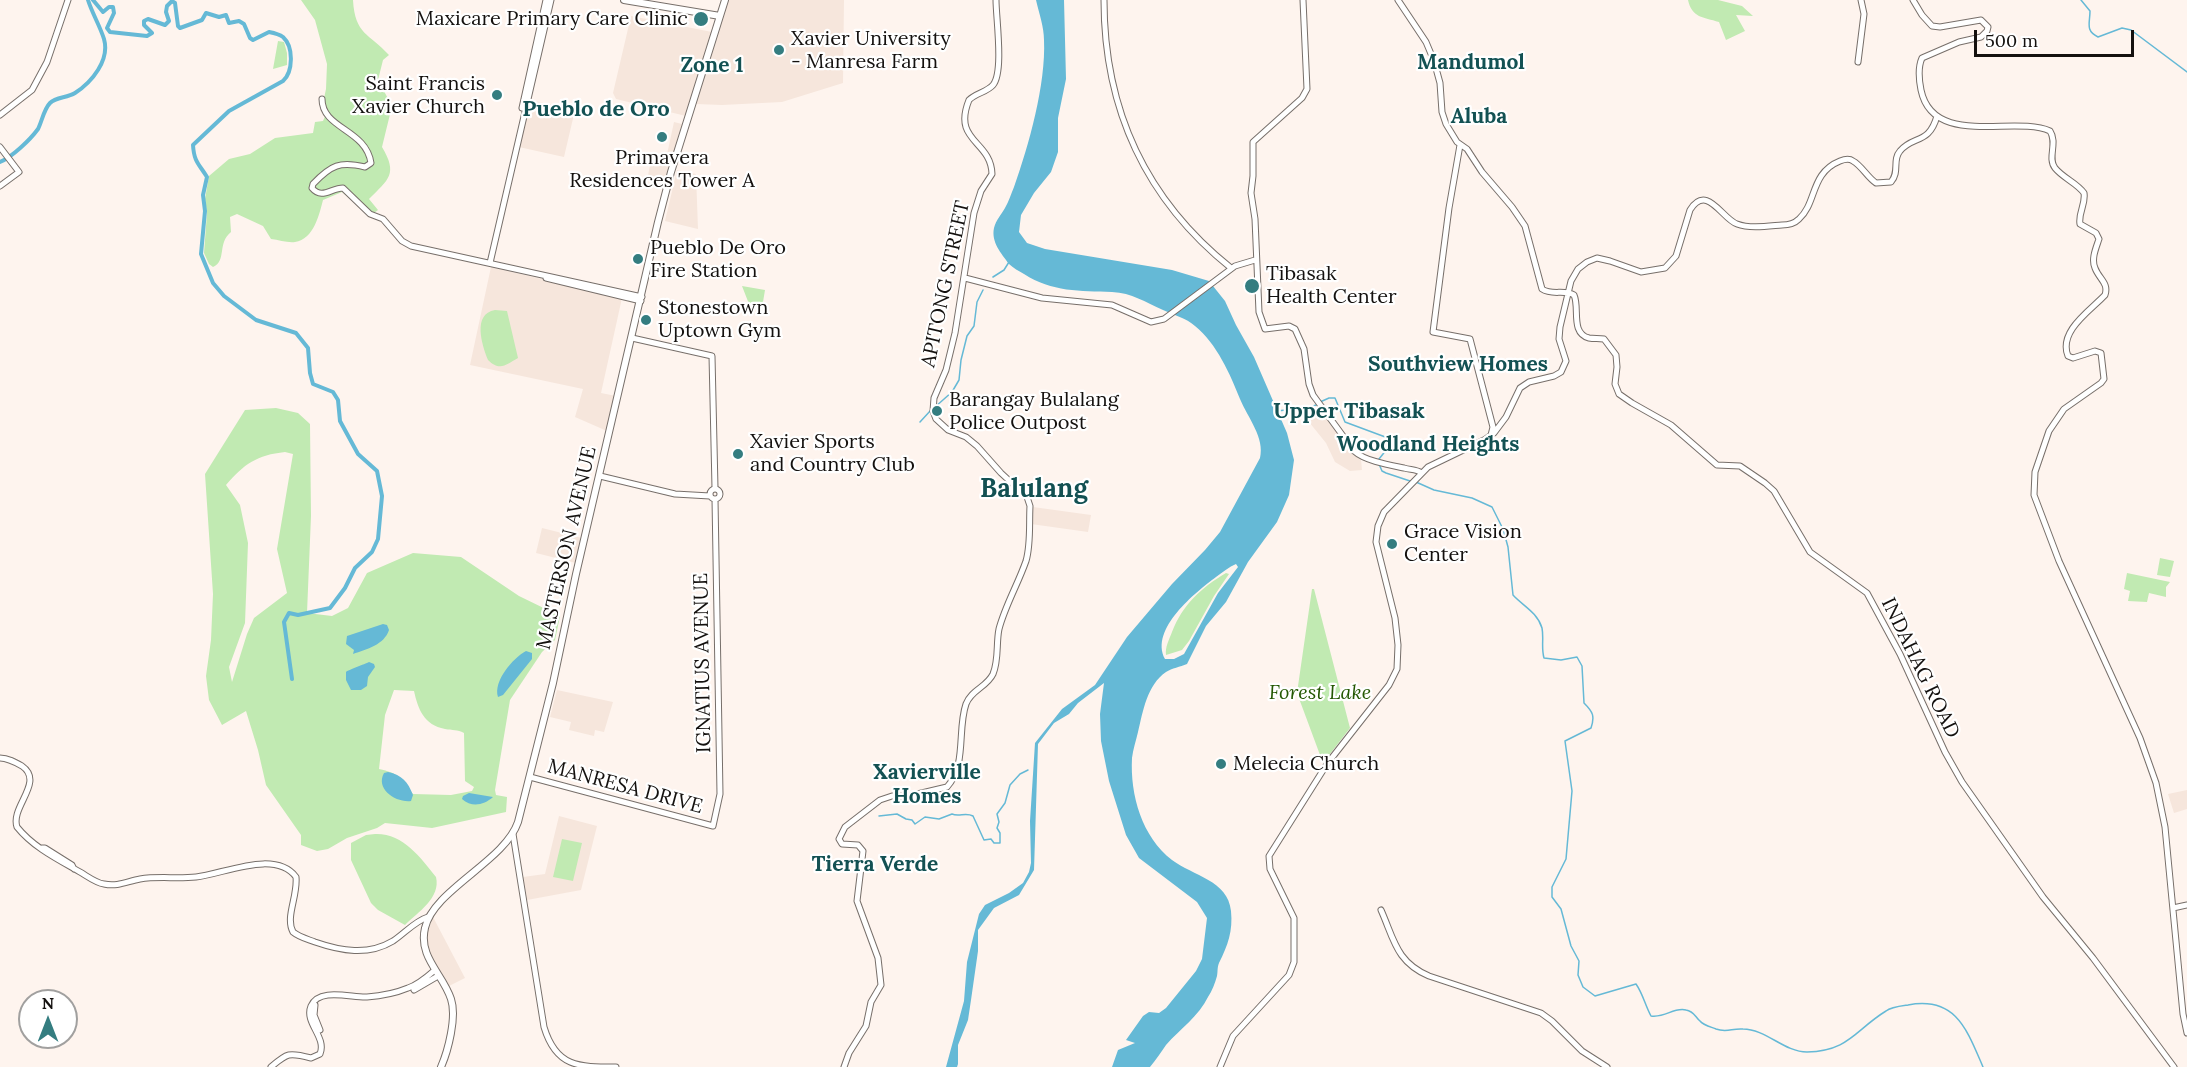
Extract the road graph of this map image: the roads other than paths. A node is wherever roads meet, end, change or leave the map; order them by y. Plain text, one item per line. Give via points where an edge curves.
1 (68, 0) edge
2 (548, 0) edge
3 (624, 0) edge
4 (644, 0) edge
5 (725, 0) edge
6 (996, 0) edge
7 (1104, 0) edge
8 (1302, 0) edge
9 (1398, 0) edge
10 (1861, 0) edge
11 (1913, 0) edge
12 (720, 15) junction
13 (1858, 62) dead end
14 (322, 99) dead end
15 (0, 116) edge
16 (1937, 116) junction
17 (1460, 145) junction
18 (0, 147) edge
19 (0, 186) edge
20 (1255, 261) junction
21 (488, 263) junction
22 (1230, 269) junction
23 (965, 278) junction
24 (1569, 292) junction
25 (641, 299) junction
26 (632, 338) junction
27 (1496, 427) junction
28 (1422, 473) junction
29 (600, 475) junction
30 (712, 494) junction
31 (1, 756) edge
32 (530, 777) junction
33 (712, 826) joint
34 (513, 834) junction
35 (2187, 905) edge
36 (2173, 908) junction
37 (1381, 910) dead end
38 (428, 917) junction
39 (436, 973) junction
40 (2187, 1033) edge
41 (275, 1065) edge
42 (441, 1067) edge
43 (616, 1067) edge
44 (844, 1067) edge
45 (1220, 1067) edge
46 (1607, 1067) edge
47 (2174, 1067) edge

1 - 15 street via 47,62 32,90
2 - 21 street
3 - 12 main road
4 - 12 main road
5 - 12 main road, MASTERSON AVENUE
6 - 23 street, APITONG STREET via 997,78 969,100 964,120 966,130 989,159 992,171 974,213
7 - 22 street via 1110,72 1135,150 1184,224
8 - 20 street via 1307,89 1253,142
9 - 17 street via 1427,44 1438,77 1444,118
10 - 13 street via 1864,14
11 - 16 street via 1932,26 1981,20 1988,27 1981,37 1922,58 1922,93 1926,106
12 - 25 main road, MASTERSON AVENUE via 668,183
14 - 21 street via 326,114 359,139 371,163 365,167 337,165 313,184 313,190 322,194 343,188 370,214 384,219 406,244
16 - 24 street via 1928,134 1899,152 1891,182 1876,183 1855,162 1844,159 1823,172 1802,216 1789,224 1741,226 1730,221 1712,202 1700,202 1692,206 1676,256 1667,266 1641,272 1597,258 1578,269
16 - 36 street via 1958,124 2050,132 2054,139 2054,168 2084,193 2080,224 2098,236 2094,265 2107,290 2076,323 2066,349 2073,358 2099,352 2104,379 2064,409 2049,432 2035,472 2034,495 2059,561 2150,765 2163,808
17 - 24 street via 1524,225 1542,289 1548,293
17 - 27 street via 1433,332 1470,339
18 - 19 street via 19,172
20 - 22 street via 1241,262
20 - 28 street via 1263,327 1295,328 1315,399 1354,451 1363,458
21 - 25 street
22 - 23 street via 1157,322 1112,305 1042,298
23 - 44 street, APITONG STREET via 953,340 933,406 934,416 952,433 977,446 1027,497 1030,506 1026,560 1000,627 993,675 970,695 966,704 955,773 947,787 889,797 845,827 839,839 842,844 858,845 863,850 856,894 879,962 880,985 871,1002 866,1026
24 - 27 street via 1559,331 1564,367 1557,375 1521,388
24 - 47 street, INDAHAG ROAD via 1576,301 1580,333 1604,339 1614,352 1615,387 1620,394 1666,421 1717,465 1740,466 1765,483 1774,491 1810,552 1867,593 1962,782 2043,897
25 - 26 main road, MASTERSON AVENUE
26 - 29 main road, MASTERSON AVENUE
26 - 30 street, IGNATIUS AVENUE via 712,356
27 - 28 street via 1491,435
28 - 45 street via 1388,507 1376,532 1395,618 1397,669 1389,685 1327,764 1269,856 1270,869 1294,918 1294,962 1289,975 1235,1033
29 - 30 street via 676,491
29 - 32 main road, MASTERSON AVENUE
30 - 33 street, IGNATIUS AVENUE via 720,794
31 - 38 street via 28,772 29,789 15,822 20,831 43,851 101,883 205,876 254,865 281,867 297,879 289,919 293,932 345,950 376,949
32 - 33 street, MANRESA DRIVE
32 - 34 main road, MASTERSON AVENUE
34 - 38 main road
34 - 43 street via 548,1042 570,1064
35 - 36 street
36 - 40 street
37 - 46 street via 1396,946 1413,968 1541,1013 1582,1051
38 - 39 main road via 424,942
39 - 41 street via 415,987 371,999 320,1000 314,1012 324,1042 323,1055 311,1061 290,1056
39 - 42 main road via 451,997 454,1012

